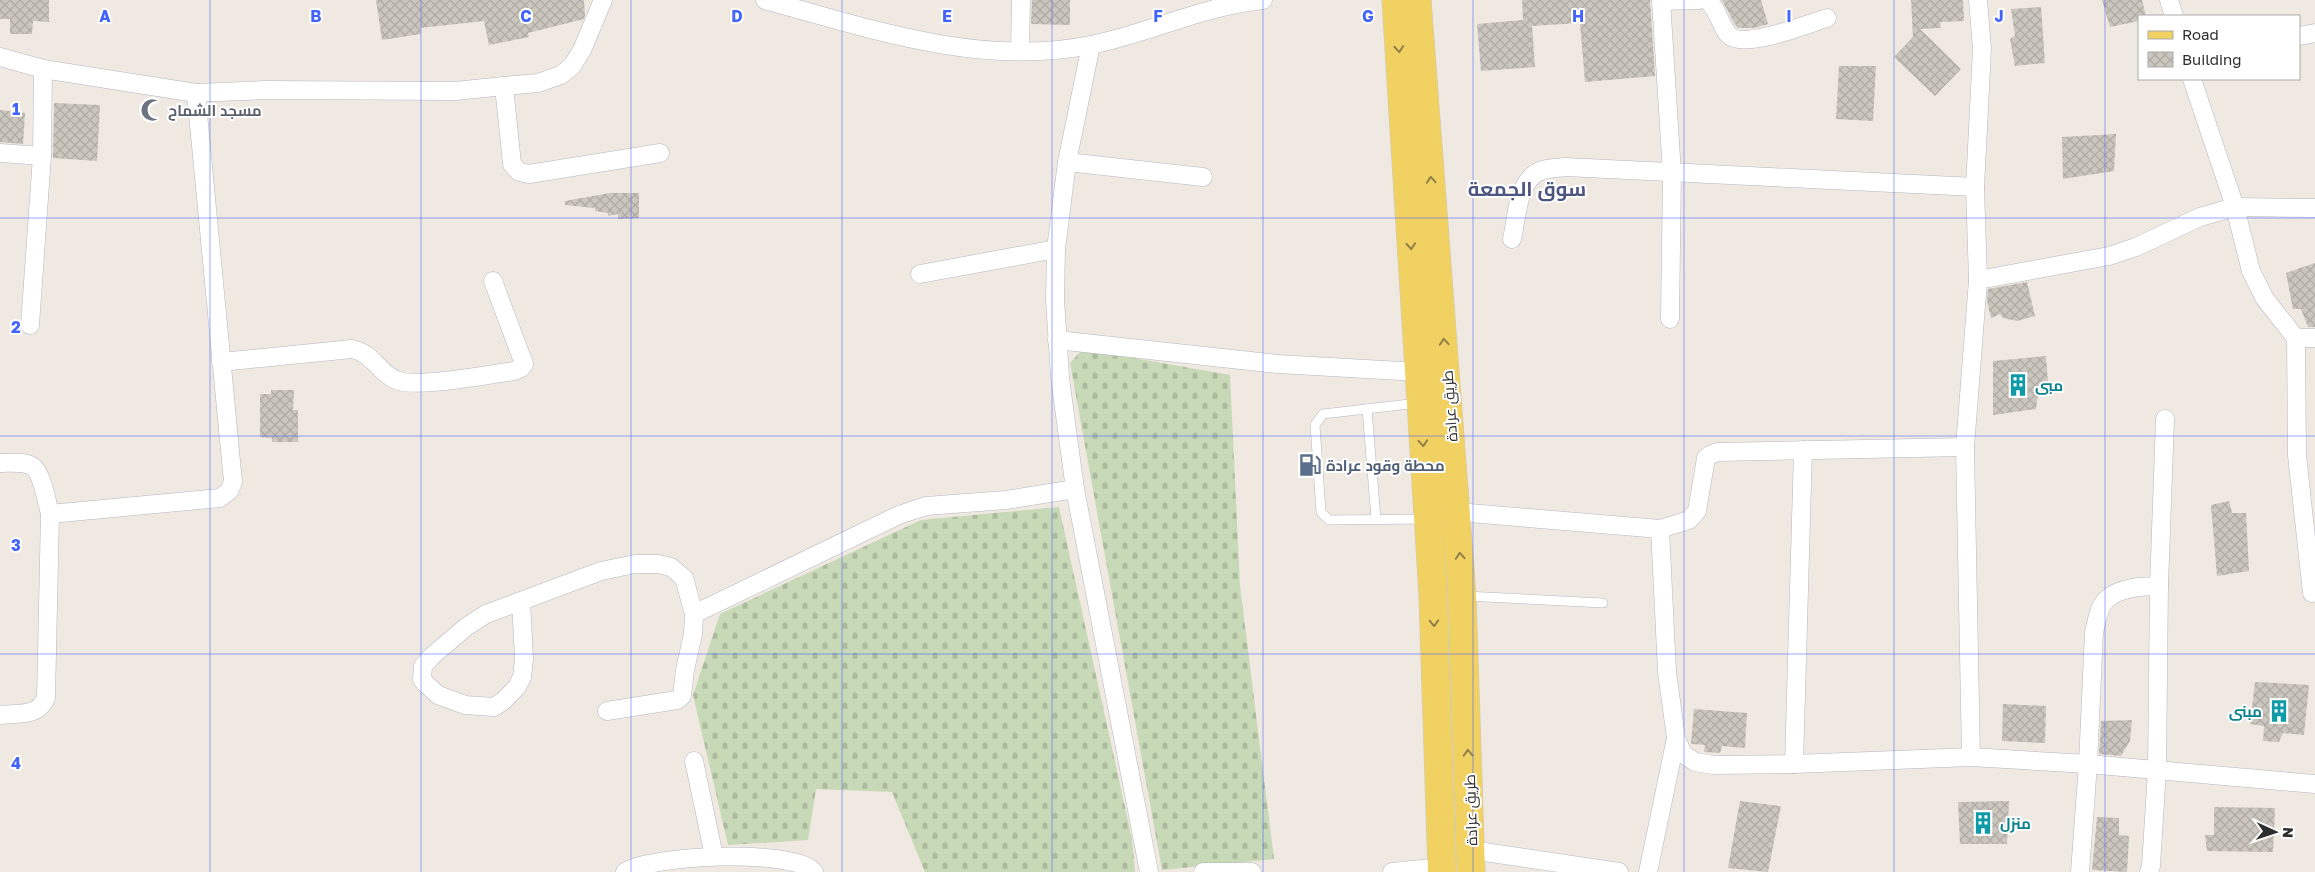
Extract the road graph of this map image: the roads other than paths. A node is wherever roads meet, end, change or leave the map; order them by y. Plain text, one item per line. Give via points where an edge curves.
1 (603, 0) edge
2 (765, 0) edge
3 (1021, 0) edge
4 (1263, 0) edge
5 (1396, 0) edge
6 (1417, 0) edge
7 (1661, 0) edge
8 (1699, 0) edge
9 (1707, 0) edge
10 (1978, 0) edge
11 (2169, 0) edge
12 (1236, 1) edge
13 (1182, 9) edge
14 (2174, 15) edge
15 (1827, 18) dead end
16 (2315, 33) edge
17 (2300, 36) edge
18 (1091, 45) junction
19 (1020, 50) junction
20 (0, 57) edge
21 (43, 69) junction
22 (2195, 80) edge
23 (504, 86) junction
24 (196, 93) junction
25 (0, 153) edge
26 (660, 153) dead end
27 (42, 156) junction
28 (1067, 162) junction
29 (1672, 172) junction
30 (1203, 177) dead end
31 (1975, 187) junction
32 (2236, 207) junction
33 (2315, 208) edge
34 (1512, 239) dead end
35 (1056, 250) junction
36 (920, 274) dead end
37 (493, 280) dead end
38 (1978, 280) junction
39 (1670, 319) dead end
40 (30, 325) dead end
41 (2296, 338) junction
42 (2315, 338) edge
43 (1058, 340) junction
44 (222, 362) junction
45 (1419, 372) junction
46 (1421, 403) junction
47 (1367, 409) junction
48 (2165, 419) dead end
49 (1965, 446) junction
50 (1803, 450) junction
51 (0, 463) edge
52 (1075, 489) junction
53 (1457, 512) junction
54 (50, 514) junction
55 (1428, 519) junction
56 (1376, 520) junction
57 (1660, 529) junction
58 (2159, 586) junction
59 (2312, 593) dead end
60 (1462, 596) junction
61 (521, 601) junction
62 (1603, 603) dead end
63 (694, 614) junction
64 (606, 711) dead end
65 (0, 715) edge
66 (1676, 738) junction
67 (1971, 757) junction
68 (694, 761) dead end
69 (1794, 764) junction
70 (2088, 764) junction
71 (2157, 770) junction
72 (2315, 784) edge
73 (714, 856) junction
74 (1471, 861) edge
75 (678, 866) edge
76 (1442, 870) edge
77 (626, 872) edge
78 (814, 872) edge
79 (1149, 872) edge
80 (1203, 872) edge
81 (1252, 872) edge
82 (1392, 872) edge
83 (1619, 872) edge
84 (1648, 872) edge
85 (2080, 872) edge
86 (2149, 872) edge

1 - 23 street via 572,66 538,83
2 - 19 street via 866,29 983,51
3 - 19 street
4 - 12 street
5 -> 45 main road, طريق عرادة
53 -> 6 main road, طريق عرادة
7 - 8 street
7 - 29 street
9 - 15 street via 1714,6 1727,34 1738,41 1753,40
10 - 31 street via 1982,49
11 - 14 street
12 - 13 street
13 - 18 street
16 - 17 street
18 - 19 street
18 - 28 street
20 - 21 street
21 - 24 street
21 - 27 street
22 - 32 street
23 - 24 street via 455,91
23 - 26 street via 512,164 519,172 529,174
24 - 44 street
25 - 27 street
27 - 40 street
28 - 30 street
28 - 35 street
29 - 31 street
29 - 34 street via 1566,167 1541,170 1528,180 1522,193
29 - 39 street
31 - 38 street
32 - 33 street
32 - 38 street via 2200,217 2109,256
32 - 41 street via 2251,271 2265,299
35 - 36 street
35 - 43 street via 1054,299
37 - 44 street via 523,360 521,368 406,383 396,380 361,351
38 - 49 street
41 - 42 street
41 - 59 street via 2297,455
43 - 45 street via 1278,364
43 - 52 street
44 - 54 street via 233,482 229,491 220,498
45 - 46 main road, طريق عرادة
46 - 47 lane
46 -> 55 main road, طريق عرادة
47 - 56 lane
47 - 56 lane via 1323,414 1315,424 1321,512 1329,520
48 - 58 street
49 - 50 street
49 - 67 street
50 - 57 street via 1710,454 1706,458 1697,511 1689,520
50 - 69 street
51 - 54 street via 32,466 38,474
52 - 63 street via 1006,500 926,506 899,514
52 - 79 street
53 - 57 street
60 -> 53 main road, طريق عرادة
54 - 65 street via 46,698 36,712
55 - 56 lane
55 -> 76 main road, طريق عرادة via 1434,596
57 - 66 street via 1667,672
58 - 70 street via 2137,586 2114,595 2106,600 2100,612 2094,632
58 - 71 street
60 - 62 lane
74 -> 60 main road, طريق عرادة
61 - 61 street via 522,677 503,701 494,707 465,705 438,694 425,684 423,666 432,656 486,614
61 - 63 street via 600,572 635,564 658,564 671,567 684,578
63 - 64 street via 680,698
66 - 69 street via 1683,754 1695,762 1713,765
66 - 84 street
67 - 69 street
67 - 70 street
68 - 73 street
70 - 71 street
70 - 85 street
71 - 72 street
71 - 86 street
73 - 75 street
73 - 78 street via 788,859 810,867
74 - 83 street
75 - 77 street via 637,865
76 - 82 street
80 - 81 street

